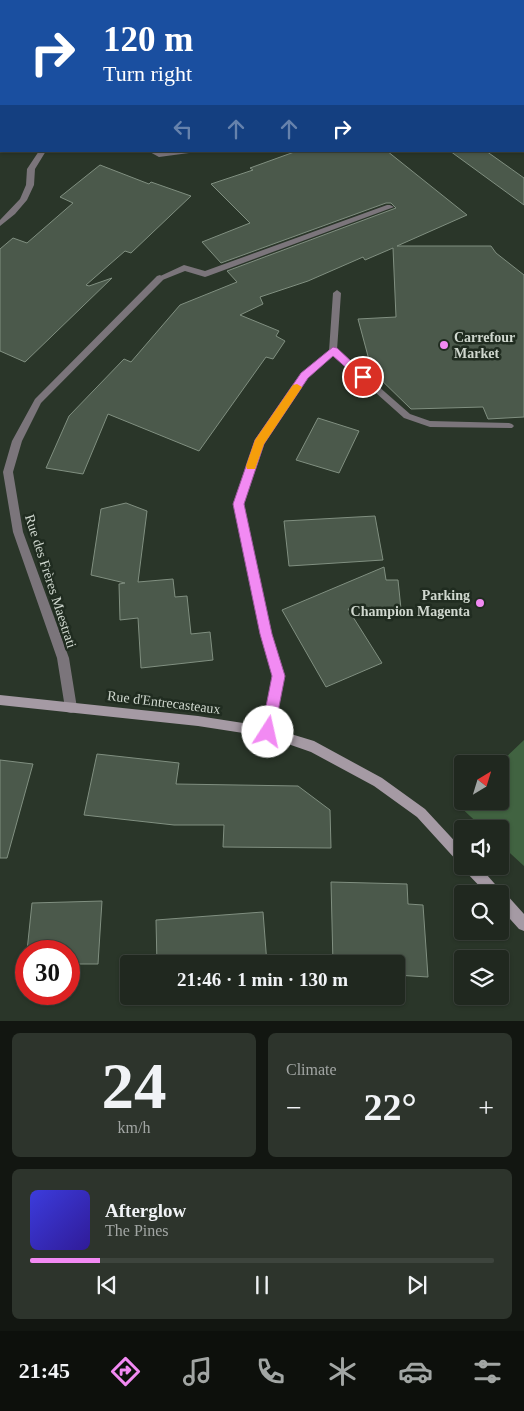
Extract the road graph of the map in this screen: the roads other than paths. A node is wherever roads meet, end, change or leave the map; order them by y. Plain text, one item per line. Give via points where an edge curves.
1 (41, 152) edge
2 (153, 152) edge
3 (182, 152) edge
4 (390, 207) dead end
5 (0, 224) edge
6 (337, 293) dead end
7 (333, 351) junction
8 (508, 426) dead end
9 (0, 700) edge
10 (71, 708) junction
11 (268, 732) junction
12 (454, 849) edge
13 (478, 875) edge
14 (488, 885) edge
15 (509, 908) edge
16 (524, 924) edge

1 - 5 street via 31,169 28,191
2 - 3 street via 159,155
4 - 10 street, Rue des Frères Maestrati via 205,274 184,268 160,278 38,401 17,441 8,472 18,532 63,658
6 - 7 street
7 - 8 street via 407,416 430,424
7 - 11 street via 305,376 259,443 239,504 278,676
9 - 10 street, Rue d'Entrecasteaux
10 - 11 street, Rue d'Entrecasteaux
11 - 12 street, Rue d'Entrecasteaux via 314,747 378,782 420,813
13 - 14 street
15 - 16 street

